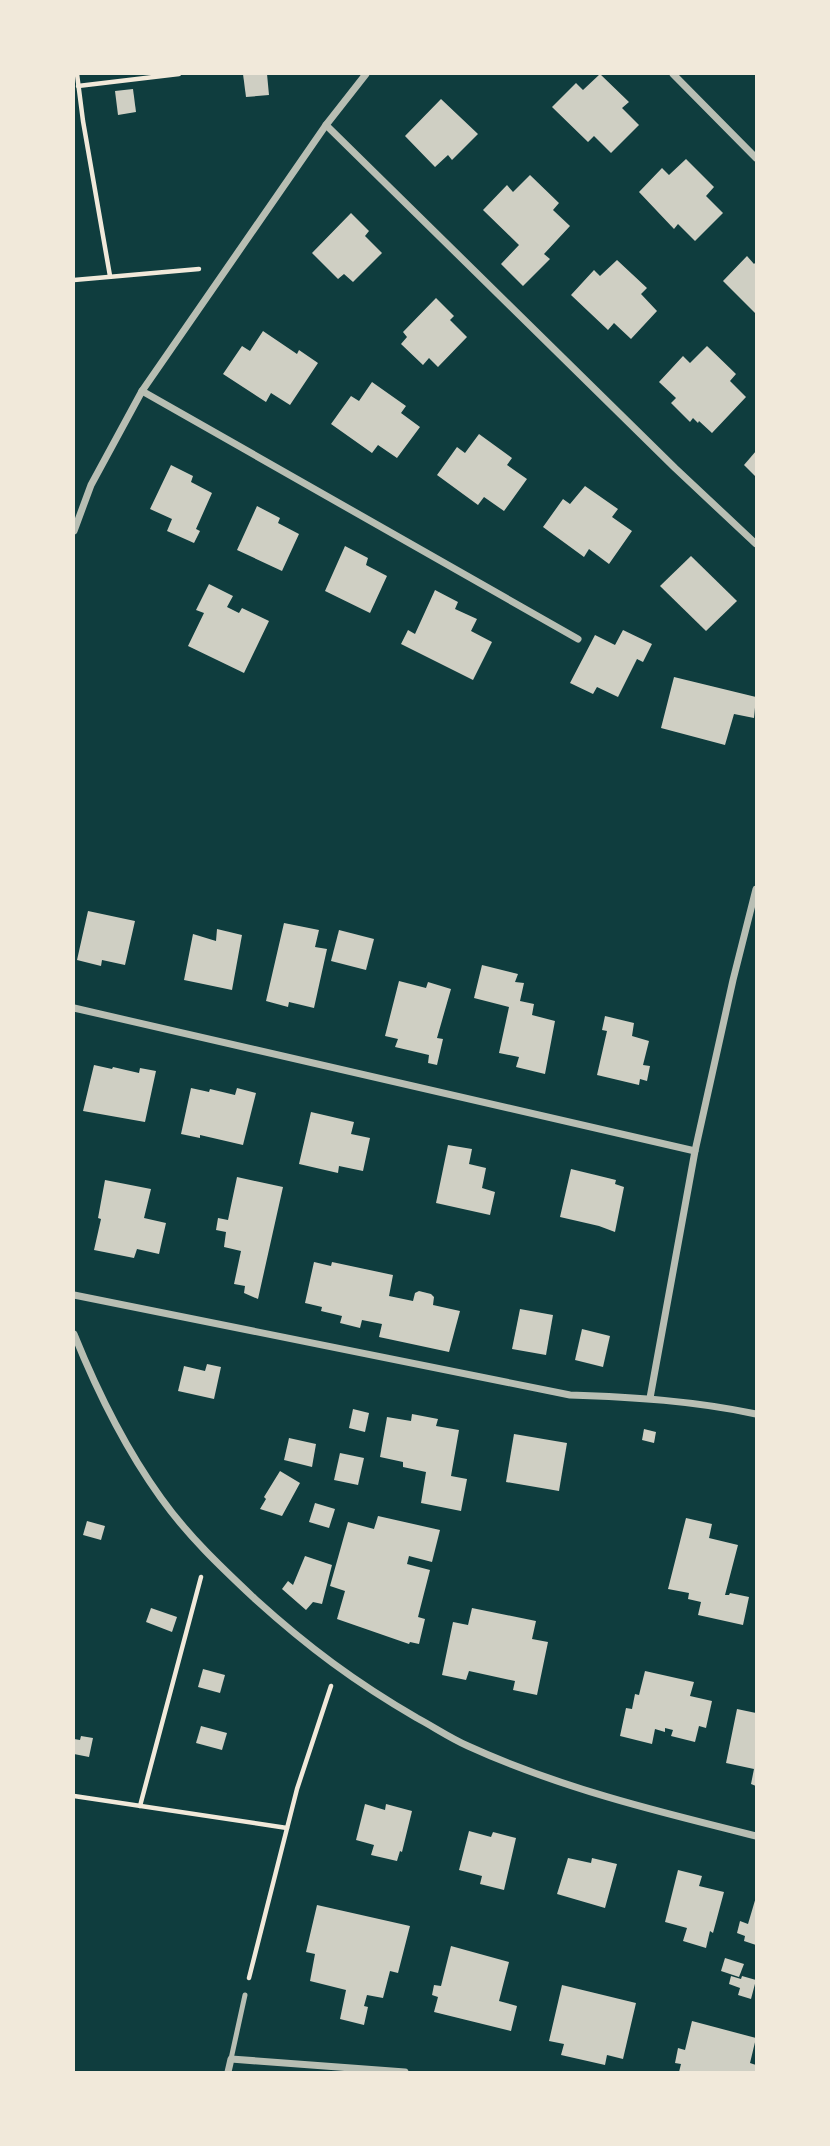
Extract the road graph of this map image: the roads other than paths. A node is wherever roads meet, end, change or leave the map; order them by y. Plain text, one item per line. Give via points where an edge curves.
1 (366, 74) edge
2 (673, 74) edge
3 (326, 125) junction
4 (757, 158) edge
5 (142, 391) junction
6 (74, 531) edge
7 (757, 544) edge
8 (578, 639) dead end
9 (757, 889) edge
10 (74, 1008) edge
11 (695, 1151) junction
12 (74, 1295) edge
13 (74, 1334) edge
14 (650, 1398) junction
15 (757, 1414) edge
16 (757, 1836) edge
17 (245, 1996) road end
18 (231, 2059) junction
19 (228, 2073) edge
20 (405, 2073) edge

1 - 3 street
2 - 4 street
3 - 5 street
3 - 7 street
5 - 6 street via 91,485
5 - 8 street
9 - 11 street
10 - 11 street
11 - 14 street
12 - 14 street via 570,1395
13 - 16 street via 120,1433 161,1498 208,1556 337,1668 467,1745 543,1776
14 - 15 street
17 - 18 lane
18 - 19 street
18 - 20 street

